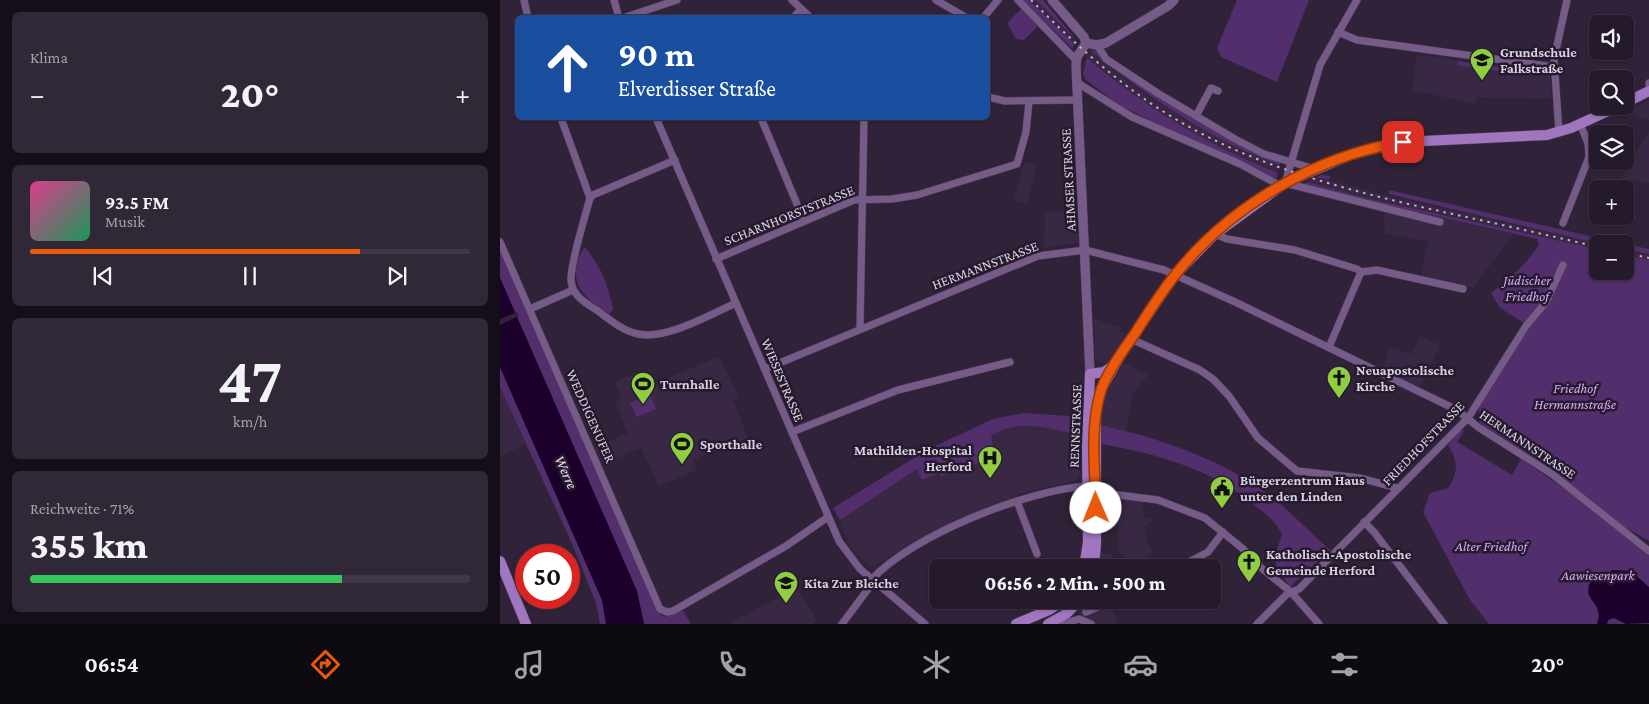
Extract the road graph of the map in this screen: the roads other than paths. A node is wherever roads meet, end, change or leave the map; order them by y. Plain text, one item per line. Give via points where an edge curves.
1 (524, 0) edge
2 (614, 0) edge
3 (677, 0) edge
4 (792, 0) edge
5 (936, 0) edge
6 (998, 0) edge
7 (1018, 0) edge
8 (1052, 0) edge
9 (1174, 0) edge
10 (1357, 0) edge
11 (1567, 0) edge
12 (801, 9) junction
13 (527, 15) edge
14 (618, 15) edge
15 (632, 15) edge
16 (796, 15) edge
17 (808, 15) edge
18 (962, 15) edge
19 (986, 15) edge
20 (1338, 32) junction
21 (1086, 43) junction
22 (1097, 45) junction
23 (1076, 60) junction
24 (1554, 67) junction
25 (1076, 82) junction
26 (1218, 91) dead end
27 (1649, 91) edge
28 (990, 98) edge
29 (1634, 98) edge
30 (1077, 100) junction
31 (1029, 102) junction
32 (1600, 115) edge
33 (1196, 116) junction
34 (562, 120) edge
35 (657, 120) edge
36 (762, 120) edge
37 (864, 120) edge
38 (1580, 124) junction
39 (1559, 132) junction
40 (675, 160) junction
41 (1290, 161) junction
42 (1314, 169) junction
43 (1283, 184) junction
44 (590, 198) junction
45 (862, 198) junction
46 (804, 221) junction
47 (1440, 222) dead end
48 (1563, 223) dead end
49 (1216, 234) junction
50 (500, 242) edge
51 (1085, 250) junction
52 (716, 259) junction
53 (1563, 264) dead end
54 (1361, 272) junction
55 (1175, 275) junction
56 (1463, 289) dead end
57 (573, 290) junction
58 (736, 304) junction
59 (530, 309) junction
60 (860, 329) junction
61 (1131, 339) junction
62 (1329, 347) junction
63 (1010, 362) dead end
64 (1116, 362) junction
65 (765, 369) junction
66 (1090, 374) junction
67 (1096, 410) junction
68 (1468, 418) junction
69 (792, 432) junction
70 (1397, 488) junction
71 (1091, 489) junction
72 (1017, 501) junction
73 (828, 517) junction
74 (1364, 522) junction
75 (1223, 532) junction
76 (1649, 551) edge
77 (1037, 554) dead end
78 (1085, 559) edge
79 (1095, 559) edge
80 (1194, 559) edge
81 (500, 561) edge
82 (873, 580) junction
83 (1291, 592) junction
84 (1050, 609) edge
85 (1071, 609) edge
86 (1084, 609) edge
87 (1093, 609) edge
88 (1086, 612) junction
89 (526, 624) edge
90 (841, 624) edge
91 (925, 624) edge
92 (1016, 624) edge
93 (1048, 624) edge
94 (1063, 624) edge
95 (1091, 624) edge
96 (1257, 624) edge
97 (1319, 624) edge
98 (1444, 624) edge

1 - 13 street
2 - 14 street
3 - 15 street
4 - 12 street
5 - 18 street
6 - 19 street
7 - 23 street
8 - 21 street
9 - 22 street via 1106,43
10 - 20 street
11 - 24 street
12 - 16 street
12 - 17 street
20 - 24 street via 1357,40
20 - 41 street via 1320,65
21 - 22 street
21 - 23 street
22 - 33 street via 1106,59
23 - 25 street, AHMSER STRASSE
24 - 39 street
25 - 30 street, AHMSER STRASSE
25 - 43 street via 1132,117
26 - 33 street via 1211,88
27 - 29 main road
28 - 31 street
30 - 31 street
30 - 51 street, AHMSER STRASSE
31 - 45 street, SCHARNHORSTSTRASSE via 1026,132 1017,164 918,195 892,199
32 - 38 main road
33 - 41 street via 1264,154
34 - 44 street
35 - 40 street, WIESESTRASSE
36 - 46 street
37 - 45 street
38 - 39 main road
38 - 48 street via 1588,143 1589,157
39 - 42 main road via 1532,137 1403,142 1373,148
40 - 44 street
40 - 52 street, WIESESTRASSE
41 - 42 street
41 - 43 street
42 - 43 main road
43 - 47 street
43 - 49 main road
44 - 57 street via 573,267
45 - 46 street, SCHARNHORSTSTRASSE
45 - 60 street
46 - 52 street, SCHARNHORSTSTRASSE
49 - 54 street via 1227,239 1295,250
49 - 55 main road
50 - 59 street, WEDDIGENUFER
51 - 55 street, HERMANNSTRASSE
51 - 60 street, HERMANNSTRASSE via 1038,256
51 - 66 street, AHMSER STRASSE
52 - 58 street, WIESESTRASSE
53 - 68 street, FRIEDHOFSTRASSE via 1546,302 1526,326
54 - 56 street via 1377,270
54 - 62 street
55 - 61 main road
55 - 62 street, HERMANNSTRASSE
57 - 58 street via 579,298 618,325 647,336 663,333
57 - 59 street
58 - 65 street, WIESESTRASSE
59 - 73 street, WEDDIGENUFER via 663,612 673,611 786,546
60 - 65 street, HERMANNSTRASSE
61 - 64 main road
61 - 70 street via 1213,379 1258,438 1297,471 1360,478
62 - 68 street, HERMANNSTRASSE via 1431,396
63 - 69 street via 898,390
64 - 66 main road via 1104,372
64 - 67 main road via 1102,388
65 - 69 street, WIESESTRASSE
66 - 67 main road
66 - 71 main road, RENNSTRASSE
67 - 71 main road, RENNSTRASSE
68 - 70 street, FRIEDHOFSTRASSE
68 - 76 street, HERMANNSTRASSE via 1552,474
69 - 73 street, WIESESTRASSE
70 - 74 street, FRIEDHOFSTRASSE
71 - 72 street via 1055,490
71 - 75 street via 1158,500 1205,518
71 - 78 main road, RENNSTRASSE
71 - 79 main road, RENNSTRASSE
72 - 77 street
72 - 82 street via 950,527 915,547
73 - 82 street, WIESESTRASSE via 844,551
74 - 83 street, FRIEDHOFSTRASSE via 1299,589
74 - 98 street
75 - 80 street via 1208,552
75 - 83 street
81 - 89 main road
82 - 90 street
82 - 91 street, WIESESTRASSE
83 - 96 street, FRIEDHOFSTRASSE
83 - 97 street
84 - 92 main road
85 - 93 main road
86 - 88 street
87 - 88 street
88 - 95 street
94 - 95 street via 1079,619

